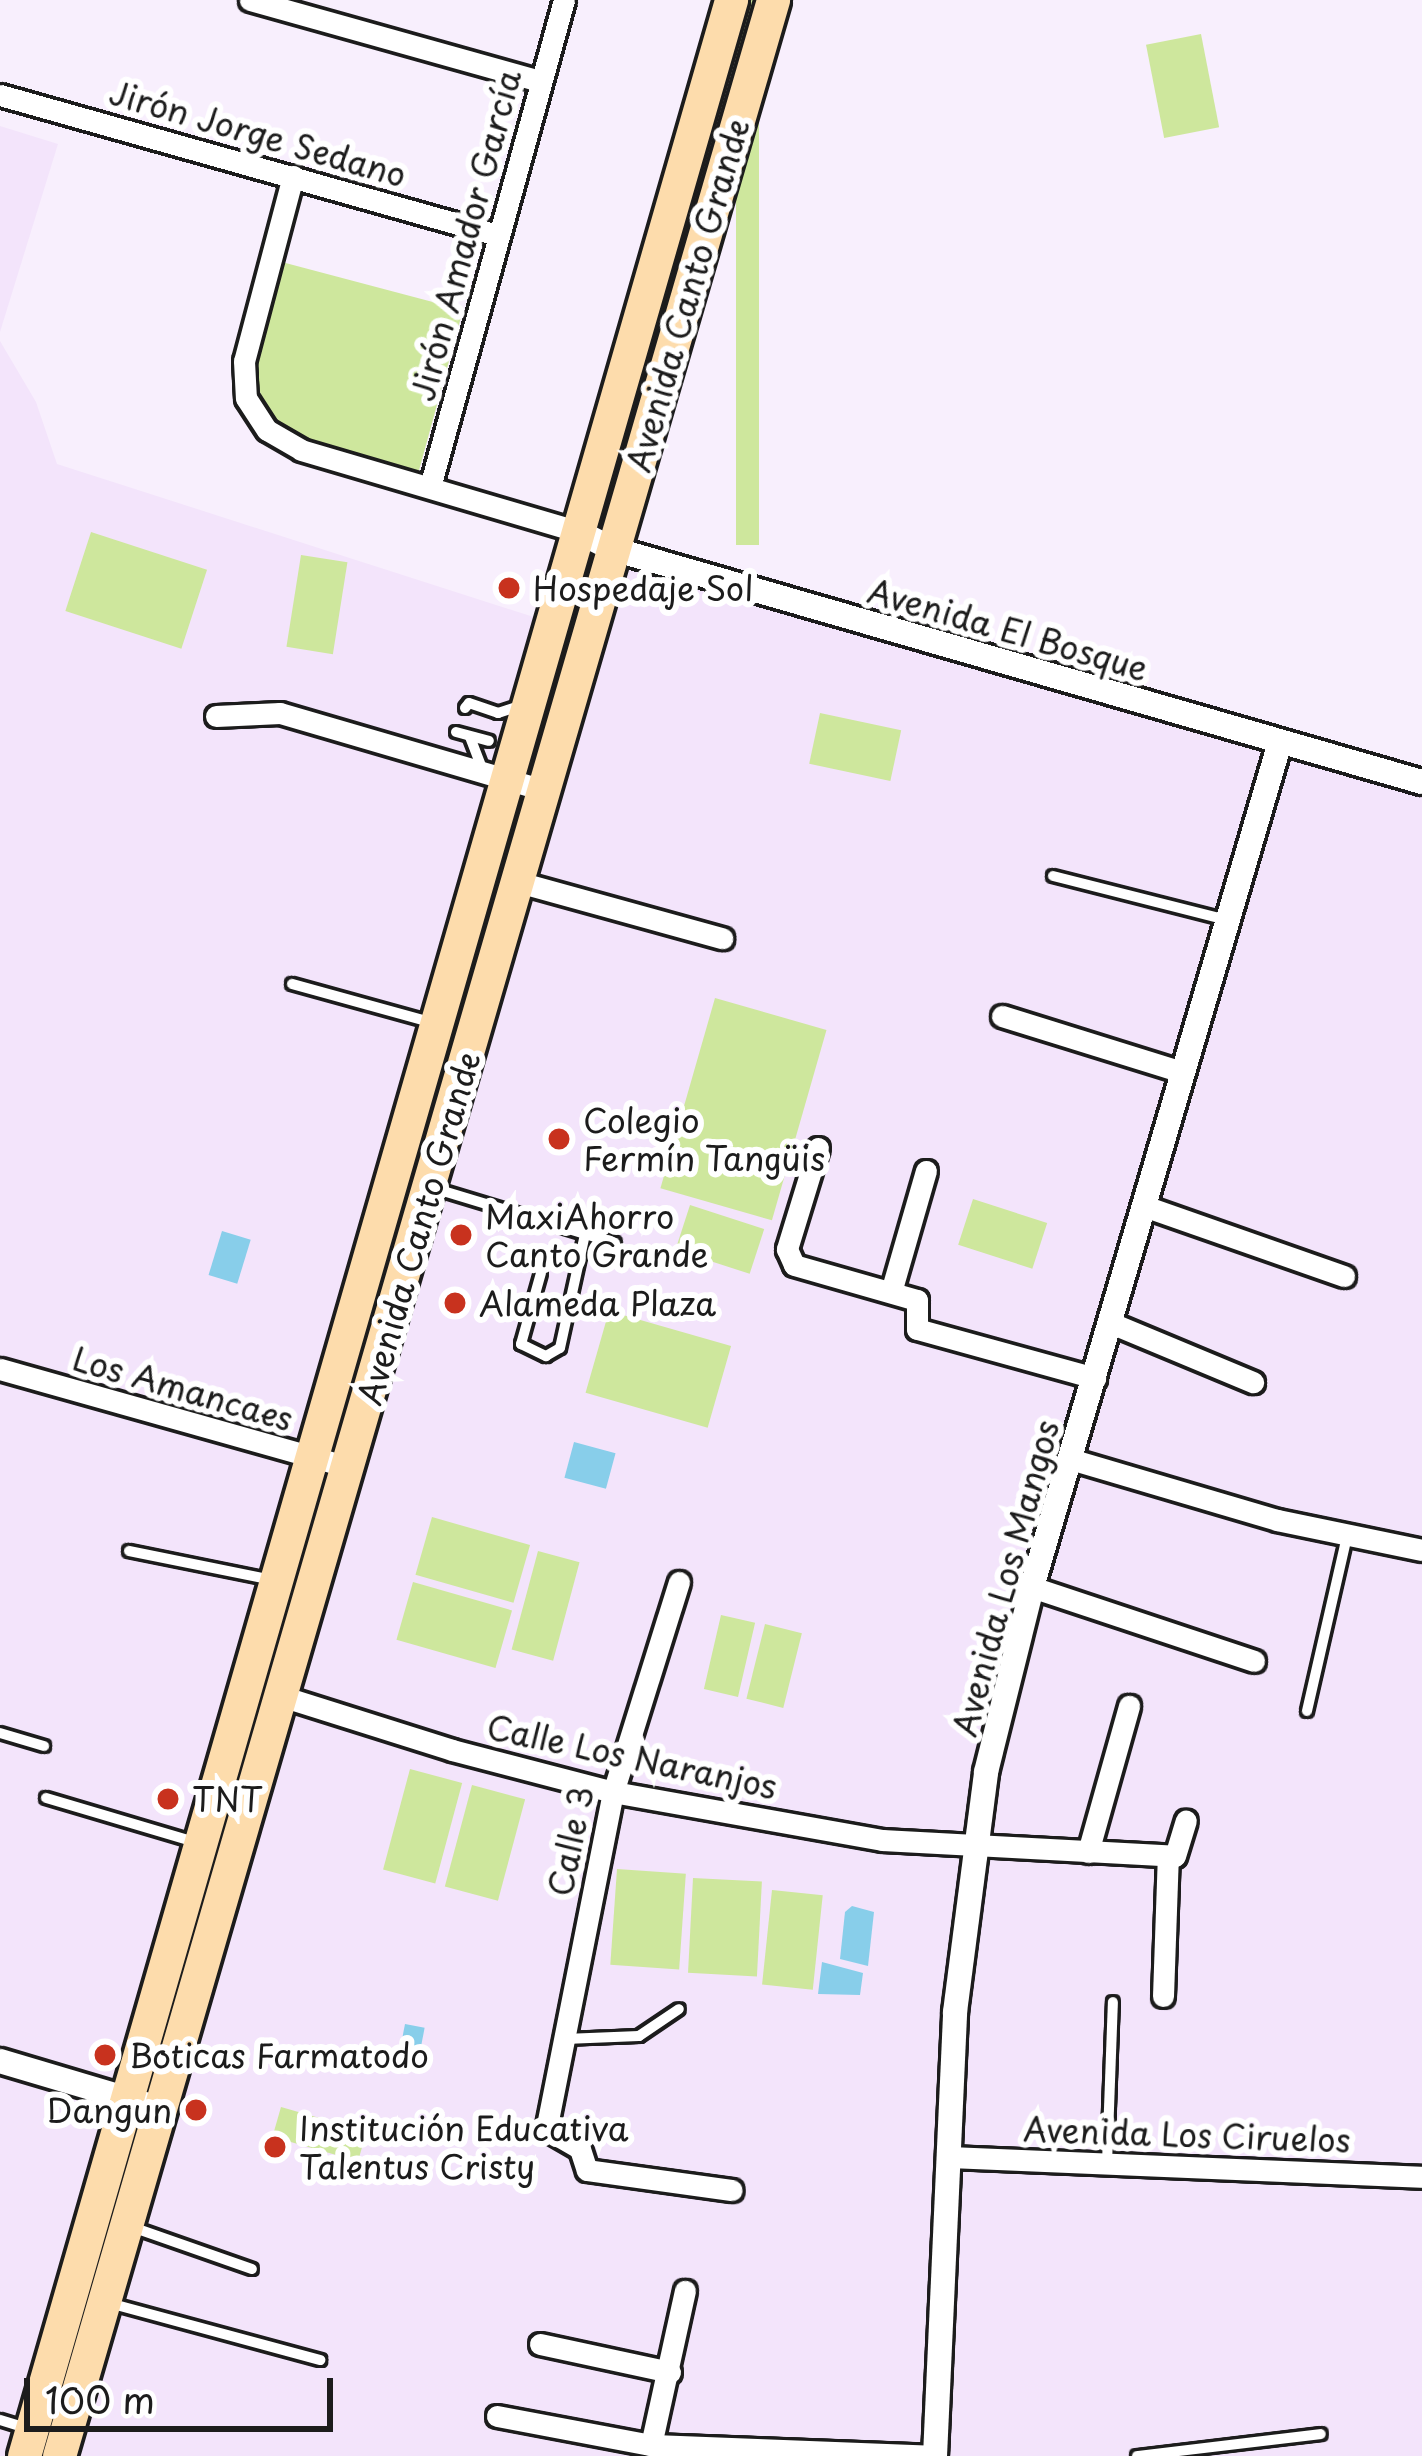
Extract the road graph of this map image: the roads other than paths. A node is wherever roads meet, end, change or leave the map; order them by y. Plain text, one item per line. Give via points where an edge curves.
1 (250, 0) edge
2 (564, 0) edge
3 (731, 0) edge
4 (773, 0) edge
5 (540, 81) junction
6 (0, 95) edge
7 (292, 176) junction
8 (497, 235) junction
9 (430, 488) junction
10 (578, 532) junction
11 (613, 549) junction
12 (531, 702) junction
13 (465, 707) dead end
14 (216, 716) dead end
15 (456, 732) dead end
16 (470, 737) junction
17 (489, 741) dead end
18 (1280, 742) junction
19 (496, 775) junction
20 (1422, 782) edge
21 (544, 790) junction
22 (1053, 876) dead end
23 (518, 882) junction
24 (1227, 920) junction
25 (722, 938) dead end
26 (292, 984) dead end
27 (1002, 1016) dead end
28 (440, 1025) junction
29 (1182, 1072) junction
30 (818, 1148) dead end
31 (926, 1171) dead end
32 (430, 1187) junction
33 (1144, 1206) junction
34 (585, 1234) junction
35 (615, 1243) dead end
36 (541, 1273) dead end
37 (1344, 1276) dead end
38 (891, 1292) junction
39 (1111, 1323) junction
40 (0, 1369) edge
41 (1095, 1378) junction
42 (1253, 1382) dead end
43 (312, 1459) junction
44 (1070, 1460) junction
45 (348, 1468) junction
46 (1347, 1537) junction
47 (1422, 1550) edge
48 (129, 1551) dead end
49 (278, 1581) junction
50 (679, 1582) dead end
51 (1032, 1587) junction
52 (1254, 1661) dead end
53 (284, 1697) junction
54 (1129, 1706) dead end
55 (1306, 1711) dead end
56 (0, 1732) edge
57 (44, 1746) dead end
58 (613, 1792) junction
59 (46, 1798) dead end
60 (1186, 1821) dead end
61 (203, 1845) junction
62 (973, 1848) junction
63 (1088, 1852) junction
64 (1168, 1856) junction
65 (1163, 1996) dead end
66 (1113, 2002) dead end
67 (679, 2009) dead end
68 (562, 2039) junction
69 (0, 2061) edge
70 (146, 2104) junction
71 (948, 2157) junction
72 (1107, 2163) junction
73 (1422, 2176) edge
74 (732, 2190) dead end
75 (129, 2226) junction
76 (251, 2269) dead end
77 (685, 2290) dead end
78 (107, 2302) junction
79 (540, 2344) dead end
80 (320, 2360) dead end
81 (670, 2372) junction
82 (497, 2416) dead end
83 (1321, 2434) dead end
84 (19, 2435) edge
85 (651, 2445) junction
86 (59, 2456) edge
87 (935, 2456) edge
88 (1137, 2456) edge

1 - 5 street
2 - 5 street, Jirón Amador García
3 - 10 main road, Avenida Canto Grande
4 - 11 main road, Avenida Canto Grande
5 - 8 street, Jirón Amador García
6 - 7 street, Jirón Jorge Sedano
7 - 8 street, Jirón Jorge Sedano
7 - 9 street via 244,361 246,398 267,430 301,450
8 - 9 street, Jirón Amador García
9 - 10 street
10 - 11 street, Avenida El Bosque
10 - 12 main road, Avenida Canto Grande
11 - 18 street, Avenida El Bosque
11 - 21 main road, Avenida Canto Grande
12 - 13 lane via 498,715
12 - 19 main road, Avenida Canto Grande
14 - 19 street via 280,713
15 - 16 lane
16 - 17 lane
16 - 19 lane
18 - 20 street, Avenida El Bosque
18 - 24 street, Avenida Los Mangos
19 - 21 street
19 - 28 main road, Avenida Canto Grande
21 - 23 main road, Avenida Canto Grande
22 - 24 lane
23 - 25 street
23 - 32 main road, Avenida Canto Grande
24 - 29 street, Avenida Los Mangos
26 - 28 lane
27 - 29 street
28 - 43 main road, Avenida Canto Grande
29 - 33 street, Avenida Los Mangos
30 - 38 street via 788,1258
31 - 38 street
32 - 34 lane
32 - 45 main road, Avenida Canto Grande
33 - 37 street
33 - 39 street, Avenida Los Mangos
34 - 35 lane
34 - 36 lane via 560,1348 546,1356 521,1344
38 - 41 street via 917,1300 917,1329
39 - 41 street, Avenida Los Mangos
39 - 42 street
40 - 43 street, Los Amancaes
41 - 44 street, Avenida Los Mangos
43 - 45 street, Los Amancaes
43 - 49 main road, Avenida Canto Grande
44 - 46 street
44 - 51 street, Avenida Los Mangos
45 - 53 main road, Avenida Canto Grande
46 - 47 street
46 - 55 lane
48 - 49 lane
49 - 61 main road, Avenida Canto Grande
50 - 58 street, Calle 3
51 - 52 street
51 - 62 street, Avenida Los Mangos
53 - 58 street, Calle Los Naranjos
53 - 70 main road, Avenida Canto Grande
54 - 63 street
56 - 57 lane
58 - 62 street, Calle Los Naranjos via 882,1840
58 - 68 street, Calle 3
59 - 61 lane
60 - 64 street via 1182,1848
61 - 70 main road, Avenida Canto Grande
62 - 63 street, Calle Los Naranjos
62 - 71 street, Avenida Los Mangos
63 - 64 street, Calle Los Naranjos
64 - 65 street
66 - 72 lane
67 - 68 lane via 639,2036
68 - 74 street, Calle 3 via 545,2120 552,2136 580,2149 586,2170
69 - 70 street
70 - 75 main road, Avenida Canto Grande
70 - 84 main road, Avenida Canto Grande
71 - 72 street, Avenida Los Ciruelos
71 - 87 street, Avenida Los Mangos
72 - 73 street, Avenida Los Ciruelos
75 - 76 lane
75 - 78 main road, Avenida Canto Grande
77 - 81 street
78 - 80 lane
78 - 86 main road, Avenida Canto Grande
79 - 81 street
81 - 85 street
82 - 85 street
83 - 88 lane
85 - 87 street

